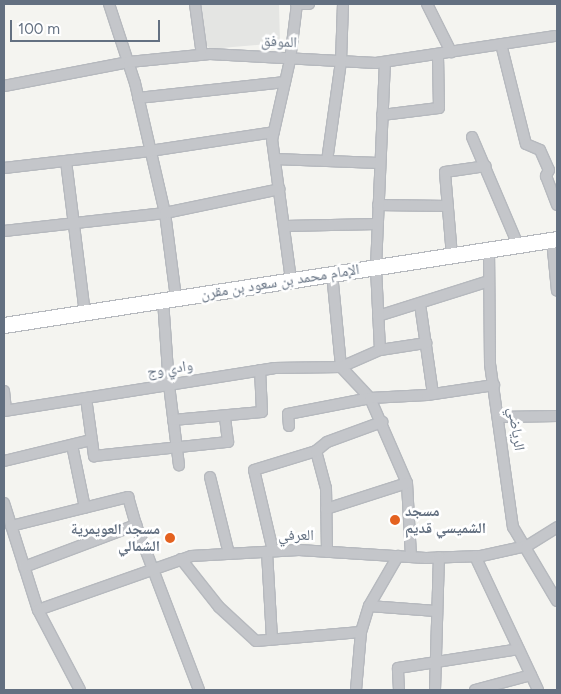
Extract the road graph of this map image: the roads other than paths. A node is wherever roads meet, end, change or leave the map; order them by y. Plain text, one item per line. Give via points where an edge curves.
1 (109, 4) edge
2 (195, 4) edge
3 (296, 4) edge
4 (309, 4) edge
5 (343, 4) edge
6 (426, 4) edge
7 (554, 36) dead end
8 (501, 44) junction
9 (451, 52) junction
10 (438, 54) junction
11 (202, 55) junction
12 (290, 57) junction
13 (341, 61) junction
14 (129, 62) junction
15 (385, 62) junction
16 (285, 82) junction
17 (4, 86) edge
18 (138, 98) junction
19 (382, 115) junction
20 (274, 132) junction
21 (472, 137) dead end
22 (150, 151) junction
23 (275, 159) junction
24 (66, 161) junction
25 (327, 161) junction
26 (379, 163) junction
27 (486, 166) junction
28 (4, 168) edge
29 (280, 189) junction
30 (378, 205) junction
31 (557, 205) edge
32 (448, 206) junction
33 (165, 213) junction
34 (377, 224) junction
35 (72, 226) junction
36 (285, 226) junction
37 (4, 231) edge
38 (554, 239) edge
39 (518, 245) junction
40 (489, 249) junction
41 (452, 256) junction
42 (376, 267) junction
43 (332, 274) junction
44 (291, 280) junction
45 (490, 281) junction
46 (557, 291) edge
47 (170, 299) junction
48 (420, 304) junction
49 (85, 313) junction
50 (378, 316) junction
51 (4, 323) edge
52 (426, 343) junction
53 (380, 350) junction
54 (341, 367) junction
55 (260, 370) junction
56 (169, 385) junction
57 (494, 385) junction
58 (4, 391) edge
59 (433, 394) junction
60 (86, 398) junction
61 (370, 398) junction
62 (5, 410) edge
63 (225, 416) junction
64 (557, 416) edge
65 (499, 417) junction
66 (173, 420) junction
67 (382, 422) junction
68 (289, 426) dead end
69 (91, 440) junction
70 (72, 445) junction
71 (177, 448) junction
72 (316, 451) junction
73 (4, 461) edge
74 (179, 465) dead end
75 (210, 477) dead end
76 (407, 483) junction
77 (4, 503) edge
78 (85, 508) junction
79 (326, 509) junction
80 (136, 525) junction
81 (11, 526) junction
82 (557, 528) edge
83 (527, 546) junction
84 (270, 551) junction
85 (327, 552) junction
86 (229, 554) junction
87 (398, 556) junction
88 (475, 556) junction
89 (411, 557) junction
90 (439, 557) junction
91 (182, 559) junction
92 (24, 567) junction
93 (151, 569) junction
94 (557, 601) edge
95 (369, 606) junction
96 (38, 610) junction
97 (436, 611) junction
98 (361, 632) junction
99 (272, 640) junction
100 (518, 649) junction
101 (434, 664) junction
102 (531, 675) junction
103 (80, 690) edge
104 (199, 690) edge
105 (356, 690) edge
106 (399, 690) edge
107 (435, 690) edge
108 (475, 690) edge
109 (538, 690) edge

1 - 14 street
2 - 11 street
3 - 4 street
3 - 12 street
5 - 13 street
6 - 9 street
7 - 8 street, الموفق
8 - 9 street, الموفق
8 - 31 street via 526,144 540,150 549,170 546,176
9 - 10 street, الموفق
10 - 15 street, الموفق
10 - 19 street via 439,108
11 - 12 street, الموفق
11 - 14 street, الموفق
12 - 13 street, الموفق
12 - 16 street
13 - 15 street, الموفق
13 - 25 street
14 - 17 street, الموفق
14 - 18 street
15 - 19 street
16 - 18 street
16 - 20 street
18 - 22 street
19 - 26 street
20 - 22 street
20 - 23 street
21 - 27 street
22 - 24 street
22 - 33 street
23 - 25 street
23 - 29 street
24 - 28 street
24 - 35 street
25 - 26 street
26 - 30 street
27 - 32 street via 445,172
27 - 39 street
29 - 33 street
29 - 36 street
30 - 32 street
30 - 34 street
32 - 41 street
33 - 35 street
33 - 47 street
34 - 36 street
34 - 42 street
35 - 37 street
35 - 49 street
36 - 44 street
38 - 39 street, الإمام محمد بن سعود بن مقرن
38 - 46 street
39 - 40 street, الإمام محمد بن سعود بن مقرن
40 - 41 street, الإمام محمد بن سعود بن مقرن
40 - 45 street, الرياضي
41 - 42 street, الإمام محمد بن سعود بن مقرن
42 - 43 street, الإمام محمد بن سعود بن مقرن
42 - 50 street
43 - 44 street, الإمام محمد بن سعود بن مقرن
43 - 54 street
44 - 47 street, الإمام محمد بن سعود بن مقرن
45 - 48 street
45 - 57 street, الرياضي via 490,364
47 - 49 street, الإمام محمد بن سعود بن مقرن
47 - 56 street
48 - 50 street
48 - 52 street
49 - 51 street, الإمام محمد بن سعود بن مقرن
50 - 53 street
52 - 53 street
52 - 59 street
53 - 54 street
54 - 55 street, وادي وج
54 - 61 street
55 - 56 street, وادي وج
55 - 63 street via 262,412
56 - 60 street, وادي وج
56 - 66 street
57 - 59 street
57 - 65 street, الرياضي
58 - 62 street
59 - 61 street
60 - 62 street, وادي وج
60 - 69 street
61 - 67 street
61 - 68 street via 288,414
63 - 66 street
63 - 71 street via 228,442
64 - 65 street
65 - 83 street, الرياضي via 513,527
66 - 71 street
67 - 72 street via 328,442
67 - 76 street
69 - 70 street
69 - 71 street via 94,456
70 - 73 street
70 - 78 street
71 - 74 street
72 - 79 street via 326,488
72 - 84 street via 254,470
75 - 86 street
76 - 79 street
76 - 89 street
77 - 81 street
78 - 80 street via 128,498
78 - 81 street
79 - 85 street
80 - 92 street
80 - 93 street
81 - 92 street
82 - 83 street, العرفي
83 - 88 street, العرفي
83 - 94 street, الرياضي
84 - 85 street, العرفي
84 - 86 street, العرفي
84 - 99 street
85 - 87 street, العرفي
86 - 91 street, العرفي
87 - 89 street, العرفي
87 - 95 street
88 - 90 street, العرفي
88 - 100 street
89 - 90 street, العرفي
90 - 97 street
91 - 93 street, العرفي
91 - 99 street via 219,607 256,641
92 - 96 street
93 - 96 street, العرفي
93 - 104 street
95 - 97 street
95 - 98 street
96 - 103 street
97 - 101 street
98 - 99 street
98 - 105 street
100 - 101 street
100 - 102 street
101 - 106 street via 398,668
101 - 107 street
102 - 108 street
102 - 109 street

